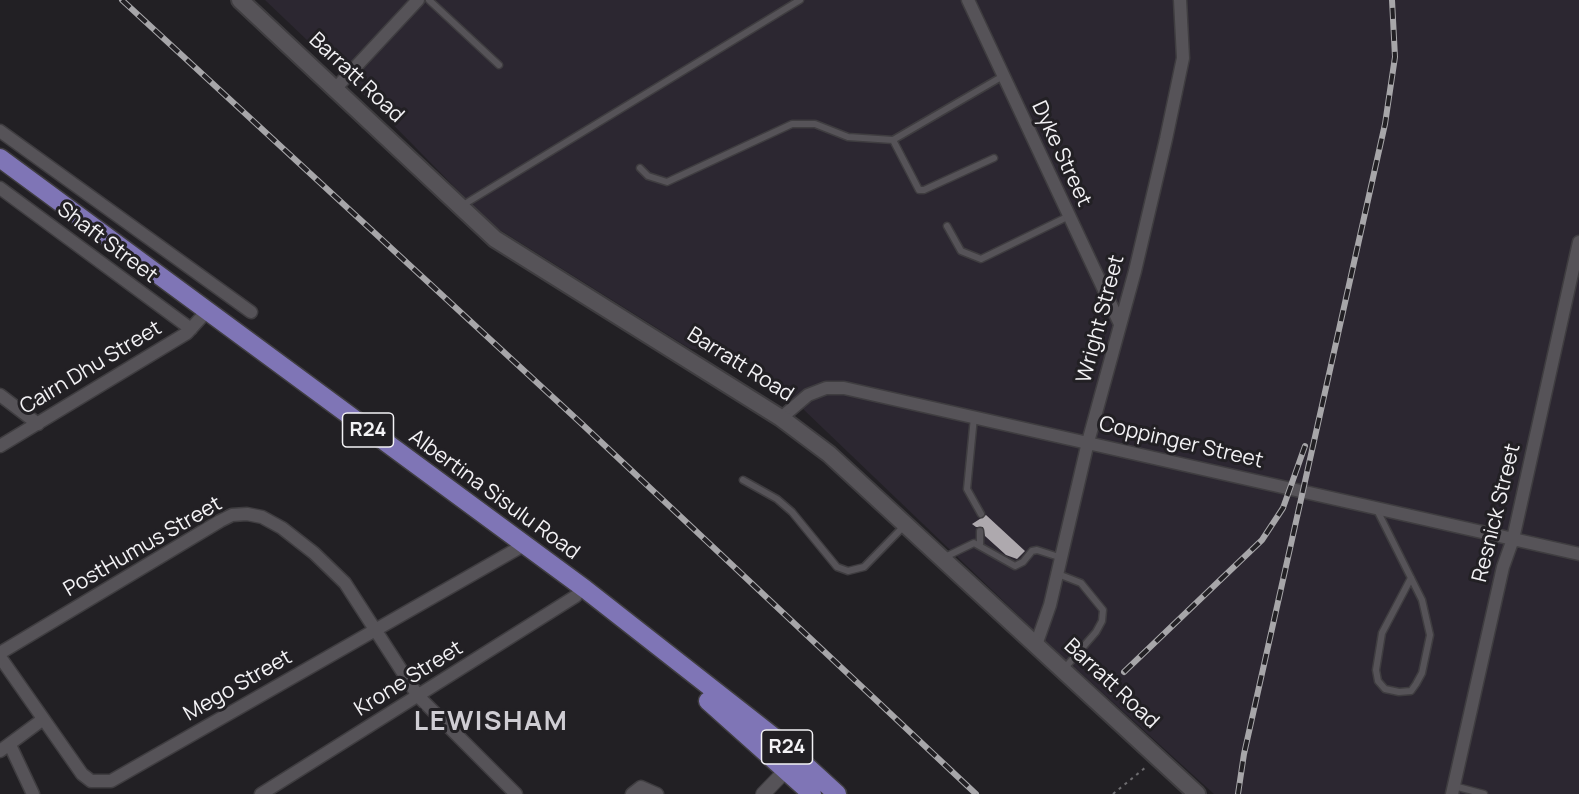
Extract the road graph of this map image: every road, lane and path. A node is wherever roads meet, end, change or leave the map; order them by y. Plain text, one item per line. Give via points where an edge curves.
1 (240, 0) edge
2 (418, 0) edge
3 (429, 0) edge
4 (800, 0) edge
5 (968, 0) edge
6 (1180, 0) edge
7 (499, 66) dead end
8 (1003, 76) junction
9 (335, 89) junction
10 (2, 137) edge
11 (893, 140) junction
12 (0, 158) edge
13 (994, 158) dead end
14 (640, 168) dead end
15 (0, 172) edge
16 (0, 188) edge
17 (83, 191) junction
18 (460, 207) junction
19 (70, 210) junction
20 (1069, 216) junction
21 (947, 226) dead end
22 (1579, 242) edge
23 (251, 312) dead end
24 (199, 320) junction
25 (1120, 324) junction
26 (0, 395) edge
27 (974, 416) junction
28 (781, 418) junction
29 (38, 424) junction
30 (1088, 442) junction
31 (0, 446) edge
32 (743, 480) dead end
33 (1376, 507) junction
34 (981, 514) dead end
35 (905, 525) junction
36 (980, 531) dead end
37 (1513, 539) junction
38 (980, 544) junction
39 (520, 548) junction
40 (1579, 554) edge
41 (1062, 558) junction
42 (943, 559) junction
43 (1058, 574) junction
44 (1411, 578) junction
45 (576, 596) junction
46 (375, 630) junction
47 (1036, 645) junction
48 (0, 655) edge
49 (1063, 670) junction
50 (418, 696) junction
51 (42, 720) junction
52 (5, 748) edge
53 (1157, 758) junction
54 (793, 763) junction
55 (1453, 790) edge
56 (33, 794) edge
57 (263, 794) edge
58 (516, 794) edge
59 (632, 794) edge
60 (657, 794) edge
61 (763, 794) edge
62 (812, 794) edge
63 (837, 794) edge
64 (1113, 794) edge
65 (1197, 794) edge
66 (1484, 794) edge

1 - 9 main road, Barratt Road
2 - 9 street
3 - 7 lane
4 - 18 lane
5 - 8 street, Dyke Street
6 - 25 street, Wright Street via 1180,76
8 - 11 lane
8 - 20 street, Dyke Street
9 - 18 main road, Barratt Road
10 - 17 street
11 - 13 lane via 919,190
11 - 14 lane via 848,136 815,124 792,124 667,182 648,176
12 - 19 main road, Albertina Sisulu Road / R24
15 - 24 main road, Albertina Sisulu Road / R24
16 - 24 street, Shaft Street
17 - 19 street
17 - 23 street
18 - 28 main road, Barratt Road via 511,250
19 - 24 main road, Albertina Sisulu Road / R24
20 - 21 lane via 981,259 961,251
20 - 25 street, Dyke Street
22 - 37 street, Resnick Street
24 - 29 street, Cairn Dhu Street
24 - 39 main road, Albertina Sisulu Road / R24
25 - 30 street, Wright Street
26 - 29 street
27 - 28 street, Coppinger Street via 837,387 808,395
27 - 30 street, Coppinger Street
27 - 34 lane via 967,489
28 - 35 main road, Barratt Road via 829,454
29 - 31 street, Cairn Dhu Street
30 - 33 street, Coppinger Street
30 - 41 street, Wright Street
32 - 35 lane via 792,512 837,567 848,572 864,567
33 - 37 street, Coppinger Street
33 - 44 lane
35 - 42 main road, Barratt Road
36 - 38 lane
37 - 40 street, Coppinger Street
37 - 55 street, Resnick Street via 1500,577
38 - 41 lane via 1015,566 1037,550
38 - 42 lane via 969,544
39 - 45 main road, Albertina Sisulu Road / R24
39 - 46 street, Mego Street
39 - 54 main road, Albertina Sisulu Road / R24 via 585,589
41 - 43 street, Wright Street
42 - 47 main road, Barratt Road
43 - 47 street, Wright Street
43 - 49 lane via 1081,584 1102,610 1096,633
44 - 44 lane via 1422,600 1430,635 1422,673 1411,691 1399,692 1385,689 1376,670 1382,633
45 - 50 street, Krone Street
45 - 54 main road, Albertina Sisulu Road / R24
46 - 48 street, PostHumus Street via 358,601 330,568 282,528 247,514 220,521
46 - 50 street, PostHumus Street
46 - 51 street, Mego Street via 111,781 91,781 82,774
47 - 49 main road, Barratt Road
48 - 51 street, Mego Street
49 - 53 main road, Barratt Road
50 - 57 street, Krone Street
50 - 58 street, PostHumus Street
51 - 52 street
52 - 56 street
53 - 64 path
53 - 65 main road, Barratt Road
54 - 61 street
54 - 62 main road, Albertina Sisulu Road / R24
54 - 63 main road, Albertina Sisulu Road / R24
55 - 66 lane
59 - 60 street via 641,787

